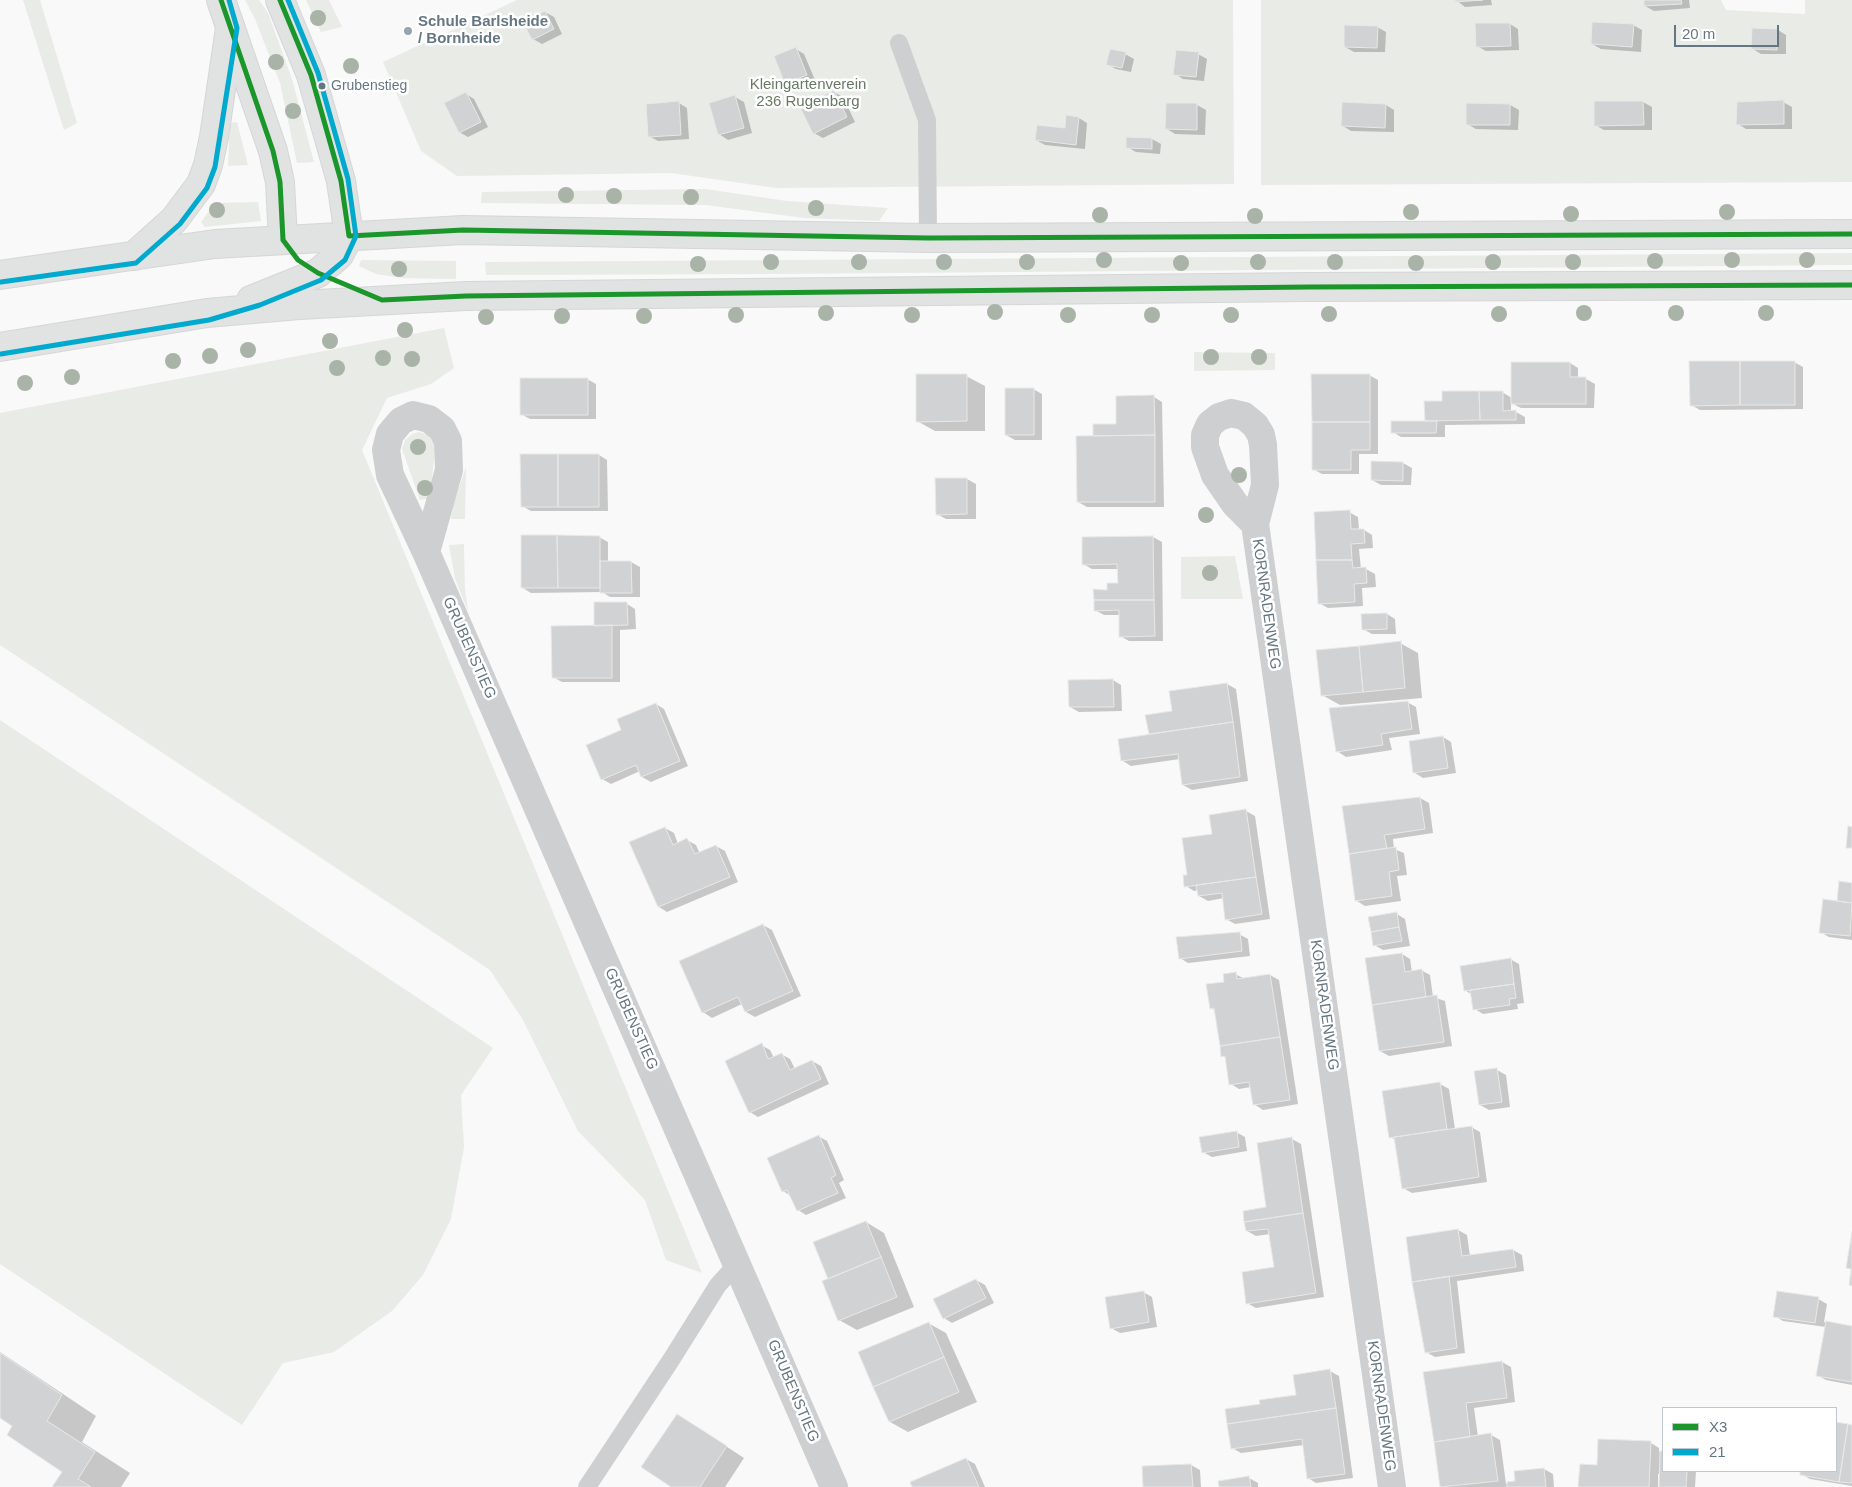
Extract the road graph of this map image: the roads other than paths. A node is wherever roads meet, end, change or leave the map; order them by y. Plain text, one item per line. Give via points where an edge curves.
1 (222, 0) edge
2 (280, 0) edge
3 (230, 28) junction
4 (899, 43) dead end
5 (1852, 234) edge
6 (350, 236) junction
7 (928, 238) junction
8 (283, 240) junction
9 (134, 256) junction
10 (318, 273) junction
11 (0, 275) edge
12 (1852, 285) edge
13 (382, 300) junction
14 (207, 313) junction
15 (0, 347) edge
16 (1255, 524) dead end
17 (426, 552) dead end
18 (738, 1263) junction
19 (587, 1487) edge
20 (834, 1487) edge
21 (1392, 1487) edge

1 - 3 main road
2 - 6 main road via 311,75 341,181
3 - 8 main road via 273,151 280,182
3 - 9 main road via 214,137 201,184 174,220
4 - 7 lane via 927,120
5 - 7 main road
6 - 7 main road via 463,230
6 - 8 main road
6 - 10 main road via 339,255
8 - 9 main road via 215,244
8 - 10 main road via 298,260
9 - 11 main road
10 - 13 main road
10 - 14 main road via 257,298
12 - 13 main road via 1299,287 466,296
13 - 14 main road
14 - 15 main road
16 - 21 street, KORNRADENWEG
17 - 18 street, GRUBENSTIEG
18 - 19 lane via 718,1285
18 - 20 street, GRUBENSTIEG

